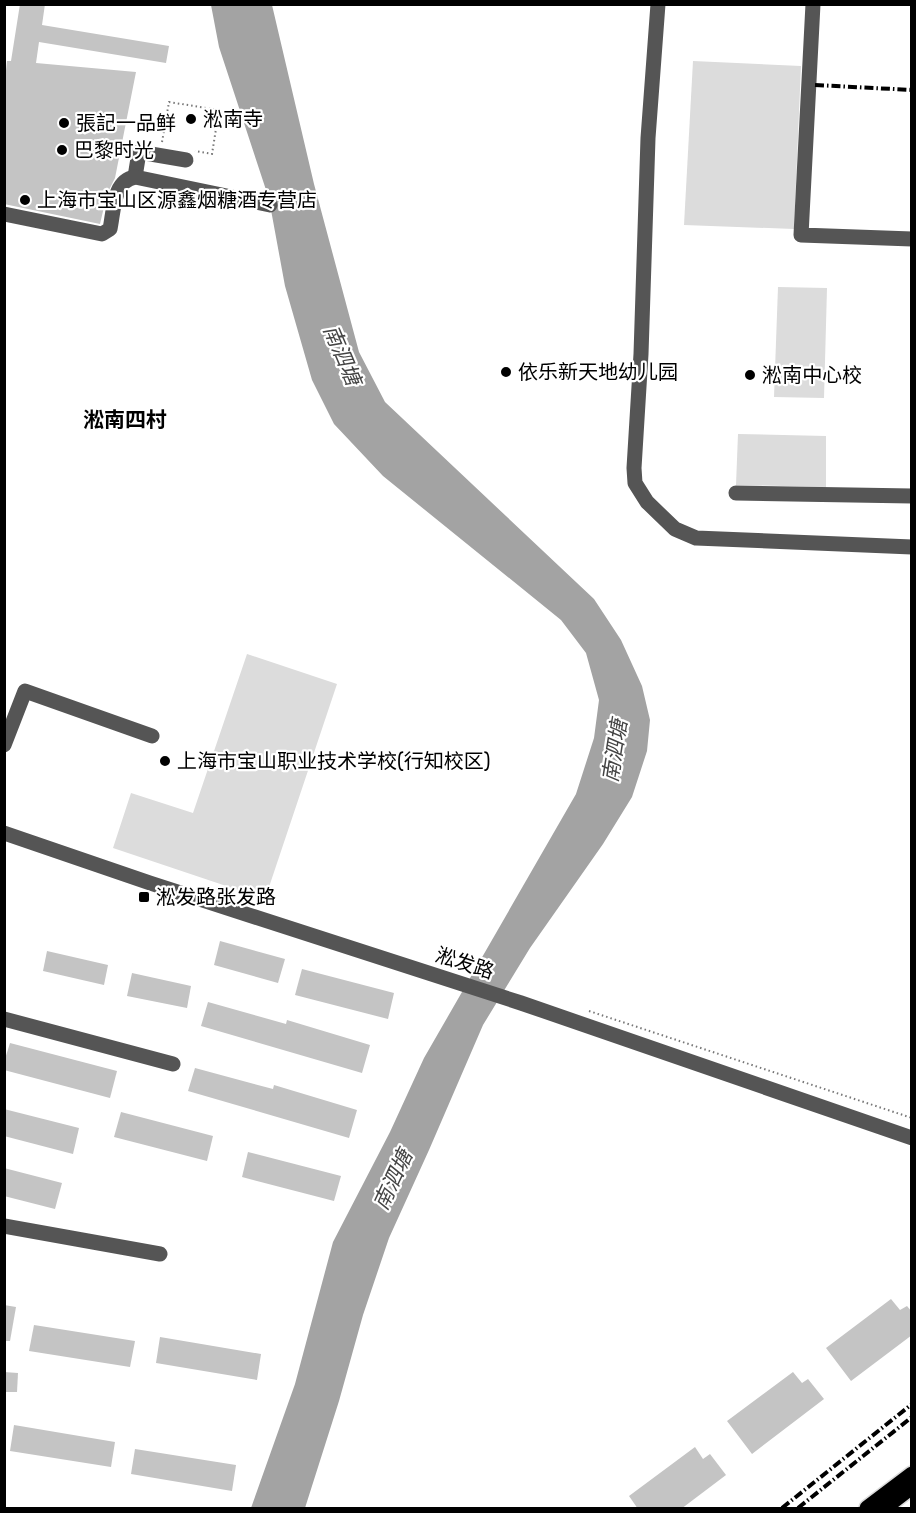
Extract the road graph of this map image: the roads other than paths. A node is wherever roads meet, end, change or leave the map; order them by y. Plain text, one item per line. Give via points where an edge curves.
1 (658, 4) edge
2 (813, 4) edge
3 (186, 160) road end
4 (135, 177) junction
5 (270, 205) dead end
6 (4, 214) edge
7 (912, 239) edge
8 (735, 494) dead end
9 (912, 496) edge
10 (912, 547) edge
11 (152, 736) dead end
12 (4, 744) edge
13 (4, 832) edge
14 (4, 1018) edge
15 (173, 1064) dead end
16 (912, 1138) edge
17 (4, 1226) edge
18 (160, 1254) dead end
19 (912, 1474) edge
20 (912, 1485) edge
21 (867, 1509) edge
22 (882, 1509) edge

1 - 10 street via 648,138 635,483 647,502 675,529 696,538
2 - 7 street via 801,235
3 - 4 street via 139,152
4 - 5 street
4 - 6 street via 121,183 110,229 102,234
8 - 9 street
11 - 12 street via 25,691
13 - 16 street, 淞发路
14 - 15 street
17 - 18 street
19 - 21 main road
20 - 22 highway

